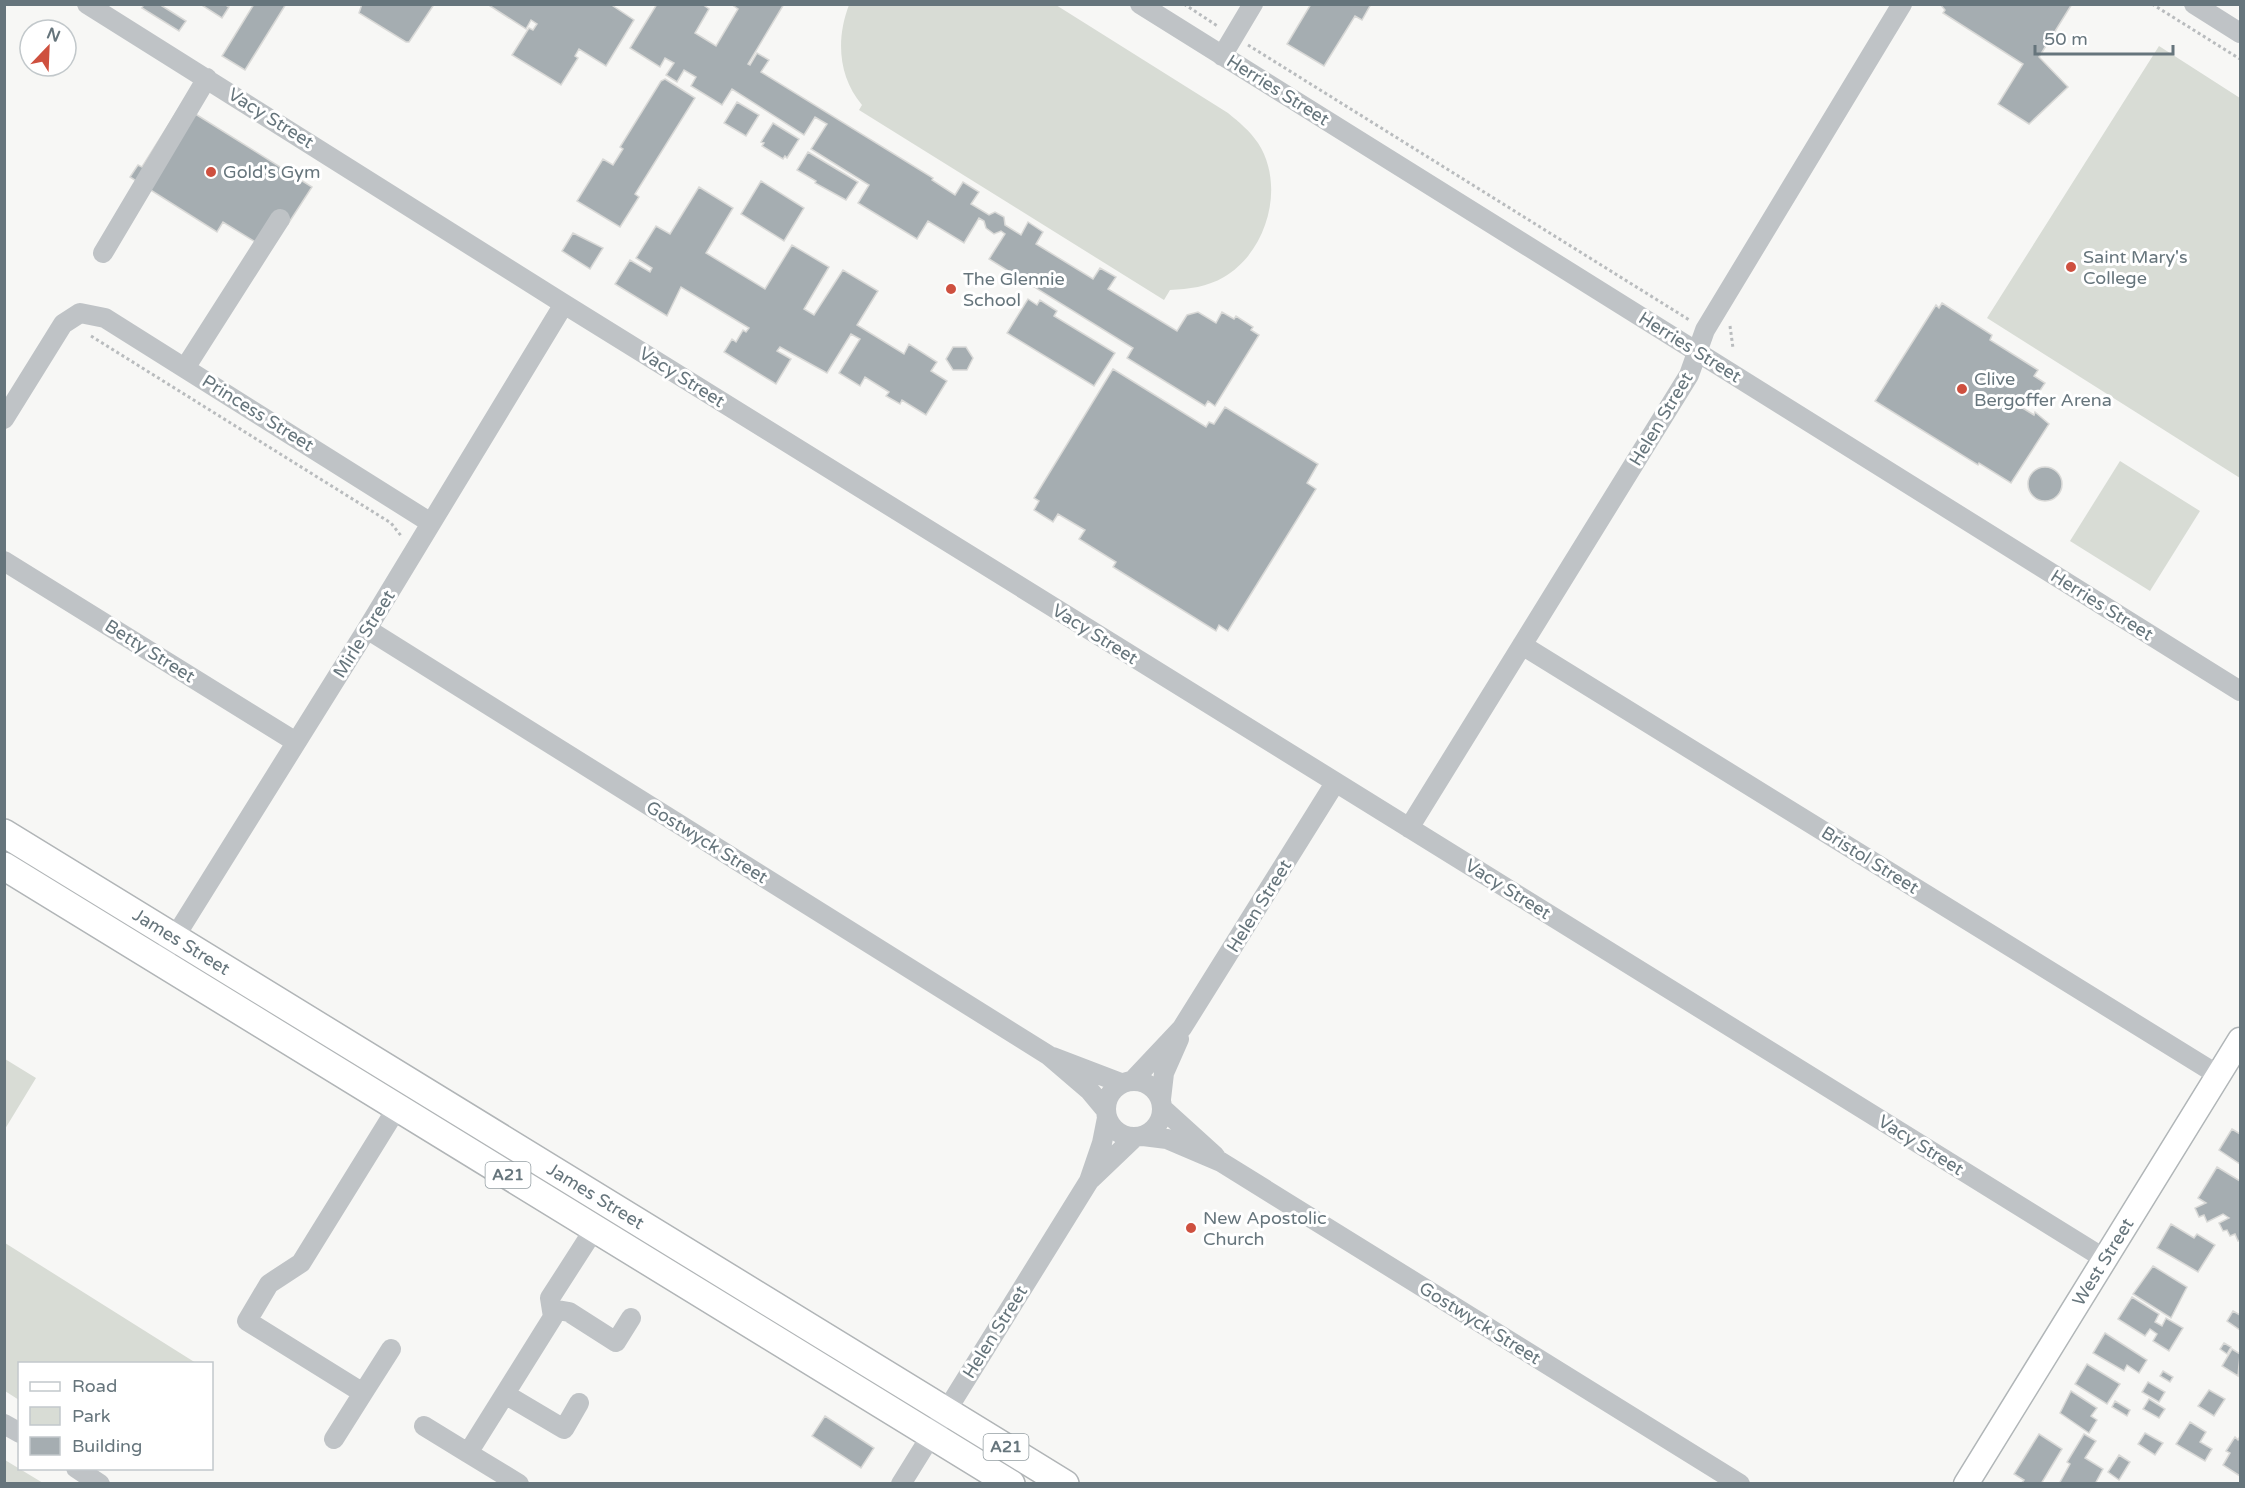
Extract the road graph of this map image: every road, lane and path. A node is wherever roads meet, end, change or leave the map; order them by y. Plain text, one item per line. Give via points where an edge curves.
1 (87, 4) edge
2 (1140, 4) edge
3 (1184, 4) edge
4 (1253, 4) edge
5 (1902, 4) edge
6 (2152, 4) edge
7 (2194, 4) edge
8 (1221, 28) dead end
9 (2241, 33) edge
10 (1243, 42) dead end
11 (1222, 56) junction
12 (2241, 59) edge
13 (207, 78) junction
14 (280, 219) dead end
15 (103, 253) dead end
16 (564, 304) junction
17 (60, 329) junction
18 (1705, 330) junction
19 (1697, 352) junction
20 (186, 368) junction
21 (4, 419) edge
22 (431, 523) junction
23 (416, 547) junction
24 (4, 561) edge
25 (367, 629) junction
26 (1522, 645) junction
27 (2241, 691) edge
28 (296, 742) junction
29 (1335, 783) junction
30 (1409, 828) junction
31 (4, 833) edge
32 (4, 866) edge
33 (174, 938) junction
34 (160, 961) junction
35 (1182, 1028) junction
36 (2241, 1040) edge
37 (1048, 1055) junction
38 (2218, 1075) junction
39 (1127, 1082) junction
40 (1162, 1104) junction
41 (398, 1108) junction
42 (1106, 1113) junction
43 (1139, 1136) junction
44 (1221, 1162) junction
45 (1089, 1181) junction
46 (594, 1228) junction
47 (2105, 1259) junction
48 (552, 1309) junction
49 (631, 1318) dead end
50 (391, 1349) dead end
51 (363, 1393) junction
52 (505, 1394) junction
53 (579, 1403) dead end
54 (947, 1411) junction
55 (4, 1424) edge
56 (424, 1426) dead end
57 (18, 1432) edge
58 (932, 1435) junction
59 (334, 1439) dead end
60 (468, 1453) junction
61 (79, 1470) edge
62 (100, 1484) edge
63 (519, 1484) edge
64 (901, 1484) edge
65 (1011, 1484) edge
66 (1065, 1484) edge
67 (1740, 1484) edge
68 (1966, 1484) edge

1 - 13 street, Vacy Street
2 - 11 street, Herries Street
3 - 8 path
4 - 11 street
5 - 18 street, Helen Street
6 - 12 path
7 - 9 street
10 - 18 path
11 - 19 street, Herries Street
13 - 15 street
13 - 16 street, Vacy Street
14 - 20 street
16 - 22 street, Mirle Street
16 - 29 street, Vacy Street
17 - 20 street, Princess Street via 80,313 105,318
17 - 21 street
17 - 23 path via 77,336 89,334 391,523
18 - 19 street, Helen Street
19 - 26 street, Helen Street via 1689,375
19 - 27 street, Herries Street
20 - 22 street, Princess Street
22 - 23 street, Mirle Street
23 - 25 street, Mirle Street
24 - 28 street, Betty Street
25 - 28 street, Mirle Street
25 - 37 street, Gostwyck Street
26 - 30 street, Helen Street
26 - 38 street, Bristol Street
28 - 33 street, Mirle Street
29 - 30 street, Vacy Street
29 - 35 street, Helen Street
30 - 47 street, Vacy Street
31 - 33 highway, James Street / A21
32 - 34 highway, James Street / A21
33 - 34 street, Mirle Street
33 - 54 highway, James Street / A21
34 - 41 highway, James Street / A21
35 - 39 street, Helen Street
35 - 40 street, Helen Street via 1164,1073
36 - 38 main road, West Street
37 - 39 street, Gostwyck Street
37 - 42 street, Gostwyck Street via 1090,1091
38 - 47 main road, West Street
39 - 40 street via 1150,1085
39 - 42 street via 1110,1091
40 - 43 street via 1157,1125
40 - 44 street, Gostwyck Street
41 - 46 highway, James Street / A21
41 - 51 street via 301,1263 269,1284 247,1321
42 - 43 street via 1118,1132
42 - 45 street, Helen Street via 1102,1143
43 - 44 street, Gostwyck Street via 1167,1139
43 - 45 street, Helen Street
44 - 67 street, Gostwyck Street
45 - 54 street, Helen Street
46 - 48 street via 550,1298
46 - 58 highway, James Street / A21
47 - 68 main road, West Street
48 - 49 street via 569,1312 616,1342
48 - 52 street via 553,1317
50 - 51 street
51 - 59 street
52 - 53 street via 564,1429
52 - 60 street
54 - 58 street, Helen Street
54 - 66 highway, James Street / A21
55 - 57 street
56 - 60 street
58 - 64 street, Helen Street
58 - 65 highway, James Street / A21
60 - 63 street
61 - 62 street

